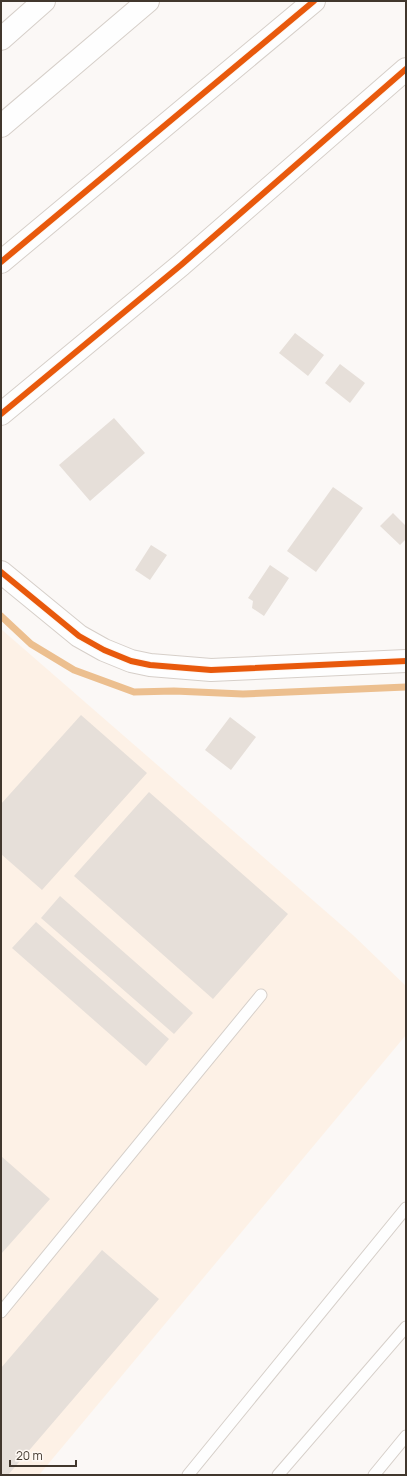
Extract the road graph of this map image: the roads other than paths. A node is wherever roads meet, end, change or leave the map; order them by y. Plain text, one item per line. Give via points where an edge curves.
1 (44, 1) edge
2 (148, 1) edge
3 (314, 1) edge
4 (1, 39) edge
5 (406, 69) edge
6 (1, 126) edge
7 (1, 262) edge
8 (1, 414) edge
9 (1, 572) edge
10 (403, 655) edge
11 (261, 995) dead end
12 (406, 1208) edge
13 (1, 1312) edge
14 (406, 1327) edge
15 (406, 1436) edge
16 (188, 1475) edge
17 (278, 1475) edge
18 (374, 1475) edge

1 - 4 street
2 - 6 street
3 - 7 street
5 - 8 street via 181,265
9 - 10 street via 79,636 104,650 131,661 150,665 211,670
11 - 13 lane
12 - 16 lane
14 - 17 lane
15 - 18 lane

